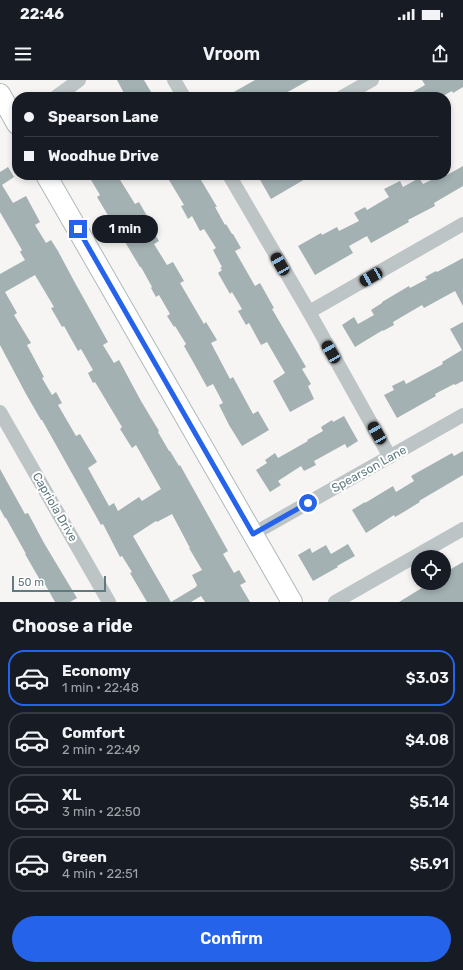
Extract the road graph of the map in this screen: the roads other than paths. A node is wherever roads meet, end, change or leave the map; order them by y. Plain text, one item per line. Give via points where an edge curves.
1 (79, 80) edge
2 (174, 80) edge
3 (372, 80) edge
4 (63, 92) edge
5 (181, 92) edge
6 (351, 92) edge
7 (0, 94) edge
8 (12, 114) edge
9 (49, 180) edge
10 (232, 180) edge
11 (463, 224) edge
12 (308, 312) junction
13 (0, 412) edge
14 (463, 415) edge
15 (390, 457) junction
16 (463, 529) edge
17 (253, 534) junction
18 (110, 602) edge
19 (292, 602) edge
20 (335, 602) edge

1 - 4 street
2 - 5 street
3 - 6 street
7 - 8 street
9 - 17 street
10 - 12 street
11 - 12 street
12 - 15 street
13 - 18 street, Capriola Drive
14 - 15 street, Spearson Lane
15 - 17 street, Spearson Lane
16 - 20 street
17 - 19 street

